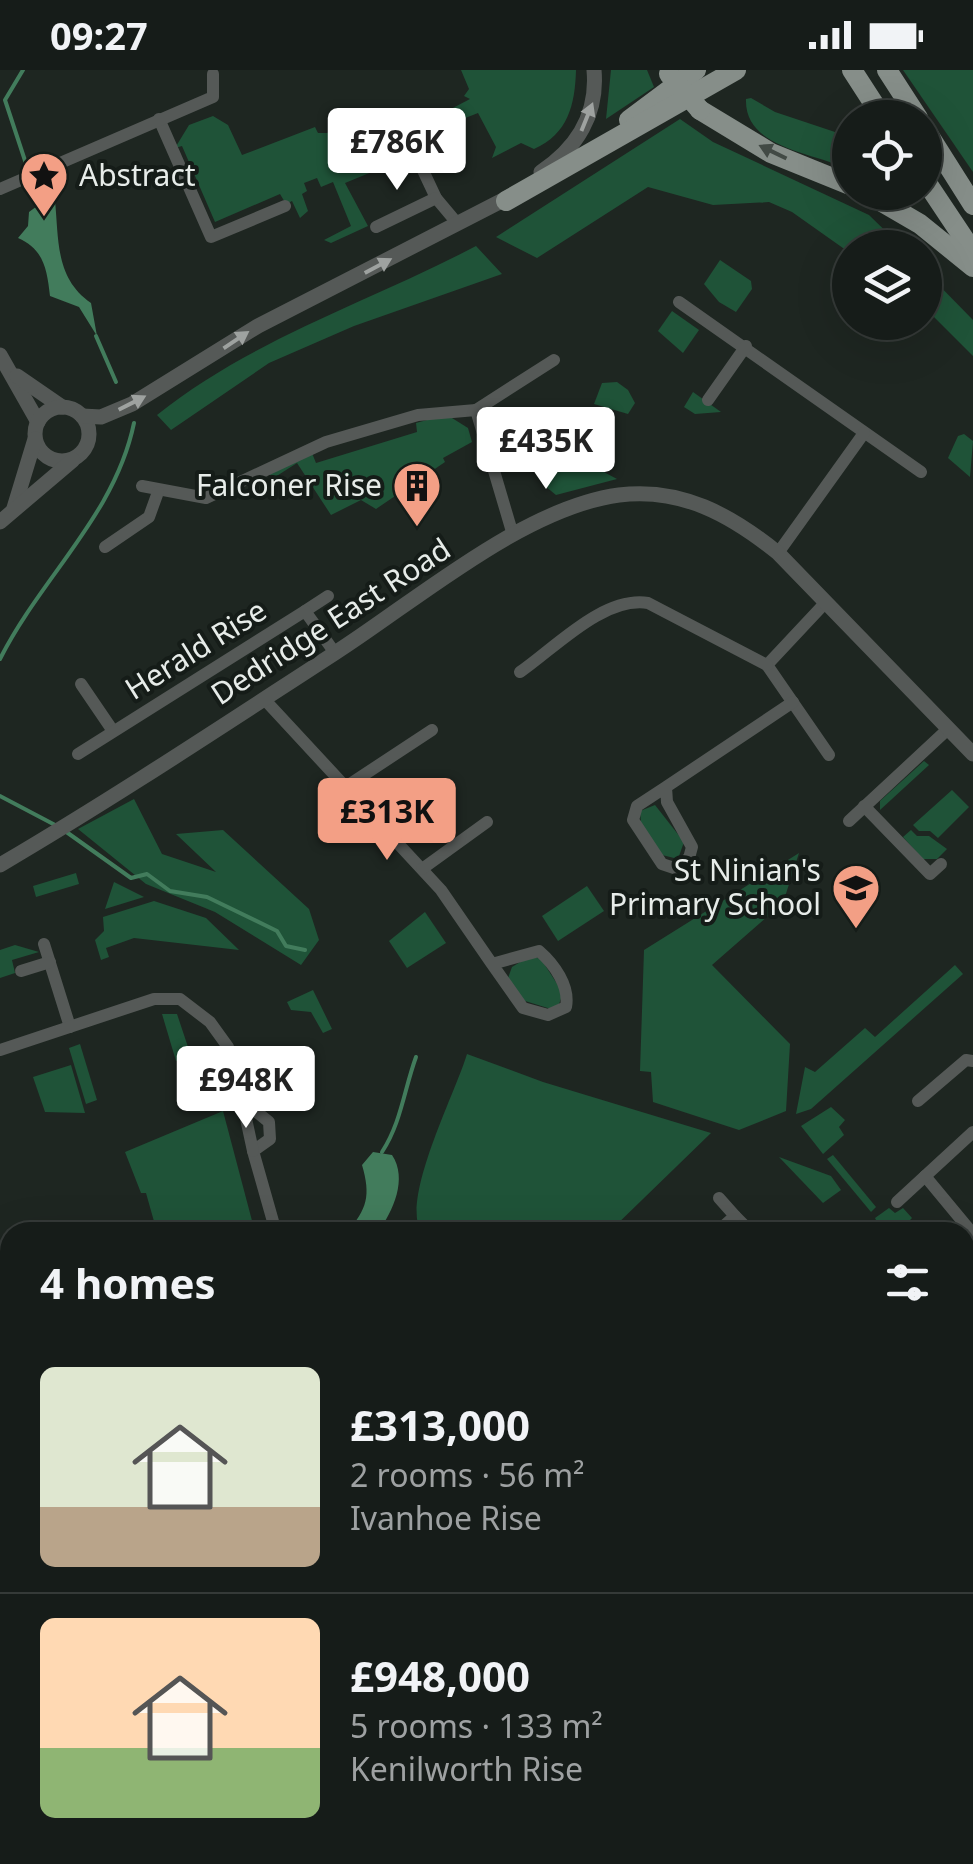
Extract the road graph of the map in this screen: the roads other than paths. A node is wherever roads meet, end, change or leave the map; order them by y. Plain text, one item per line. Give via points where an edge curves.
1 (594, 70) edge
2 (696, 70) edge
3 (736, 70) edge
4 (852, 70) edge
5 (887, 70) edge
6 (668, 72) edge
7 (214, 74) dead end
8 (871, 100) edge
9 (906, 100) edge
10 (160, 119) junction
11 (589, 153) junction
12 (942, 156) edge
13 (420, 164) dead end
14 (832, 178) edge
15 (0, 189) edge
16 (436, 198) junction
17 (506, 201) junction
18 (973, 204) edge
19 (285, 206) dead end
20 (942, 206) edge
21 (896, 210) edge
22 (457, 222) junction
23 (376, 227) dead end
24 (973, 252) edge
25 (973, 266) edge
26 (679, 302) dead end
27 (746, 346) junction
28 (0, 355) edge
29 (554, 360) dead end
30 (14, 374) junction
31 (708, 400) dead end
32 (62, 407) junction
33 (476, 410) junction
34 (82, 416) junction
35 (37, 431) junction
36 (864, 433) junction
37 (76, 458) junction
38 (921, 472) dead end
39 (142, 486) dead end
40 (158, 492) junction
41 (5, 517) edge
42 (512, 535) junction
43 (105, 548) dead end
44 (778, 553) junction
45 (328, 596) dead end
46 (826, 602) junction
47 (305, 611) junction
48 (335, 653) junction
49 (768, 665) junction
50 (520, 672) dead end
51 (82, 684) dead end
52 (265, 700) junction
53 (794, 702) junction
54 (948, 729) junction
55 (432, 730) dead end
56 (114, 731) junction
57 (78, 754) dead end
58 (973, 754) edge
59 (830, 755) dead end
60 (347, 786) junction
61 (666, 787) junction
62 (864, 806) junction
63 (849, 821) dead end
64 (487, 822) dead end
65 (942, 864) dead end
66 (0, 865) edge
67 (422, 869) junction
68 (44, 944) dead end
69 (50, 962) junction
70 (492, 964) junction
71 (21, 972) dead end
72 (70, 1027) junction
73 (0, 1050) edge
74 (973, 1061) edge
75 (242, 1100) junction
76 (918, 1102) dead end
77 (973, 1132) edge
78 (253, 1151) junction
79 (925, 1176) junction
80 (720, 1198) dead end
81 (897, 1202) dead end
82 (735, 1216) junction
83 (273, 1222) edge
84 (729, 1222) edge
85 (741, 1222) edge
86 (963, 1222) edge

17 -> 1 street via 566,152 587,124
2 - 11 main road
3 - 11 main road
4 - 8 main road
5 - 9 main road
14 -> 6 main road, bridge via 771,153 700,110
7 - 10 street via 213,97
10 - 15 street
10 - 19 street via 211,237
11 - 17 main road
12 - 18 main road
13 - 16 street
16 - 22 street
16 - 23 street
17 - 22 street
20 - 24 main road
21 - 25 main road
34 -> 22 street via 132,404 258,326
26 - 27 street
27 - 31 street
27 - 36 street
28 - 30 street
29 - 33 street
30 - 32 street
30 - 35 street
32 - 34 street
32 - 35 street via 52,409
33 - 40 street via 418,415 326,442 206,498
33 - 42 street
34 - 37 street via 89,433
35 - 37 street via 47,456
35 - 41 street
36 - 38 street
36 - 44 street
37 - 41 street
39 - 40 street
40 - 43 street via 149,517
42 - 44 street, Dedridge East Road via 575,504 621,494 674,496 718,510
42 - 48 street, Dedridge East Road
44 - 46 street, Dedridge East Road
45 - 47 street, Herald Rise
46 - 49 street
46 - 54 street, Dedridge East Road
47 - 48 street, Herald Rise
47 - 56 street, Herald Rise
48 - 52 street, Dedridge East Road
49 - 50 street via 648,603 633,602 599,616
49 - 53 street
51 - 56 street, Herald Rise
52 - 60 street
52 - 66 street, Dedridge East Road
53 - 59 street
53 - 61 street
54 - 58 street, Dedridge East Road
54 - 62 street
55 - 60 street
56 - 57 street, Herald Rise
60 - 67 street
61 - 61 street via 667,802 692,846 690,858 674,868 662,864 633,820 637,806
62 - 63 street
62 - 65 street via 930,874
64 - 67 street via 470,825
67 - 70 street
68 - 69 street
69 - 71 street
69 - 72 street
70 - 70 street via 540,951 560,976 566,1007 548,1015 523,1008
72 - 73 street
72 - 75 street via 154,999 180,1000 225,1039
74 - 76 street
75 - 78 street
75 - 78 street via 264,1114 271,1131 266,1145
77 - 79 street
78 - 83 street
79 - 81 street
79 - 86 street
80 - 82 street
82 - 84 street
82 - 85 street

